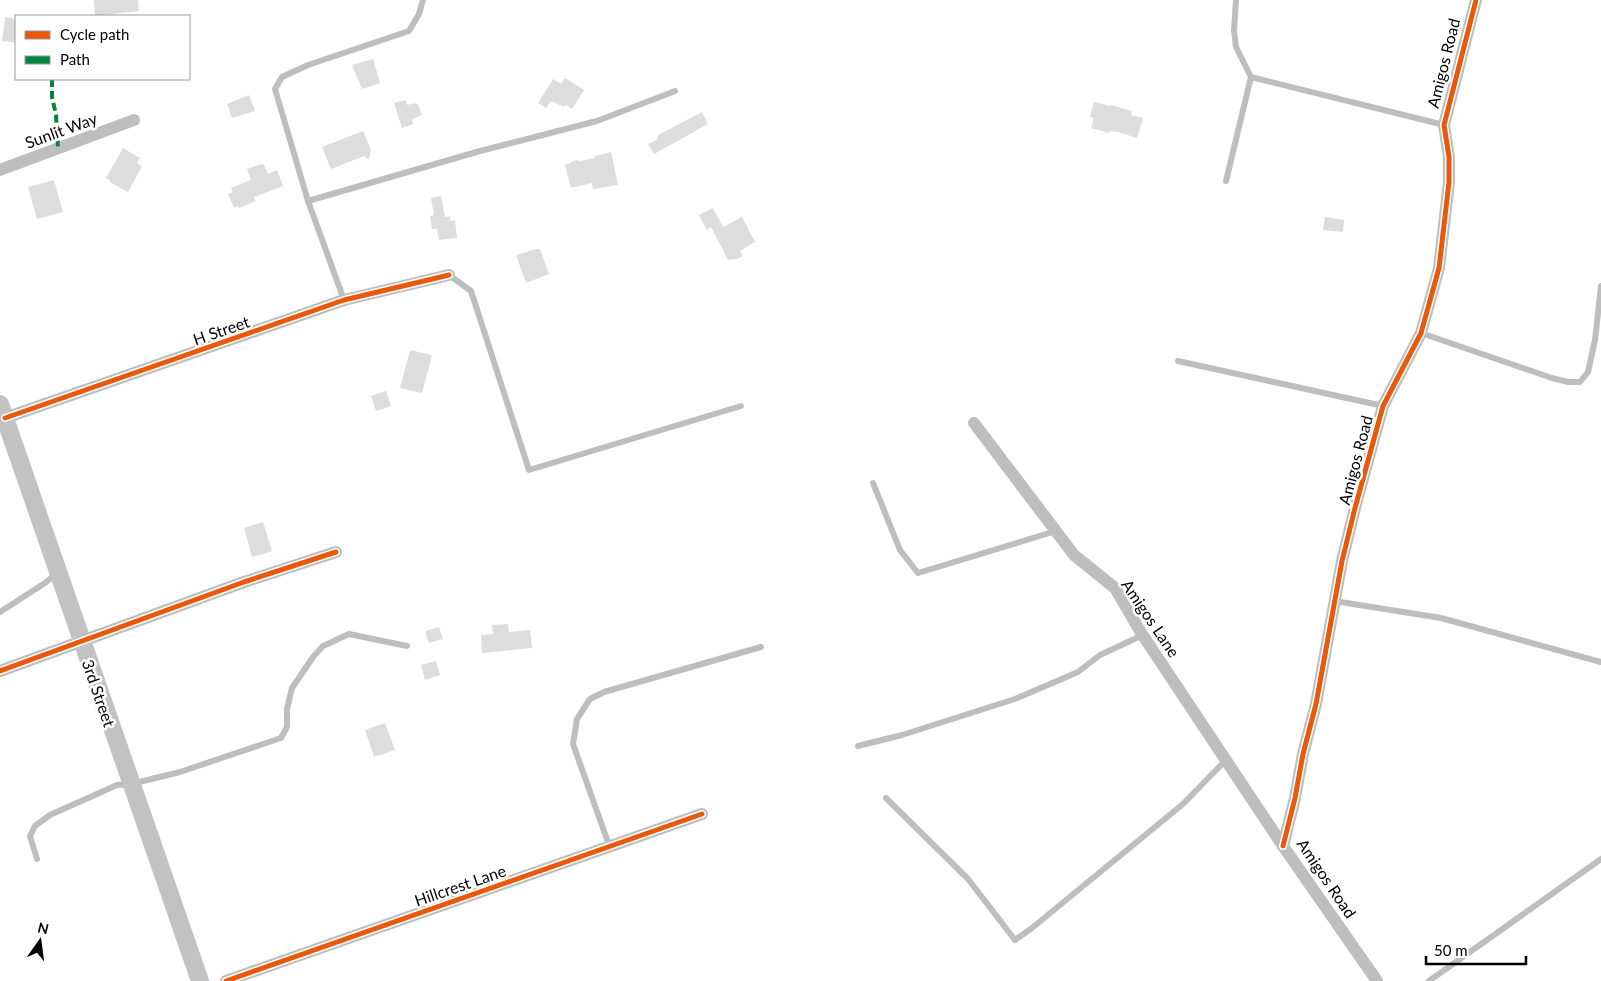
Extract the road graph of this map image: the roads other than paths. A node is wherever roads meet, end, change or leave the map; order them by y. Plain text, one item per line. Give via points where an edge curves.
1 (423, 0) edge
2 (1236, 0) edge
3 (1476, 0) edge
4 (1251, 77) junction
5 (675, 91) dead end
6 (134, 120) dead end
7 (1444, 125) junction
8 (0, 170) edge
9 (1226, 181) dead end
10 (308, 201) junction
11 (449, 275) joint
12 (1601, 286) edge
13 (344, 300) junction
14 (1421, 333) junction
15 (1178, 361) dead end
16 (741, 406) dead end
17 (1383, 406) junction
18 (2, 411) edge
19 (974, 423) dead end
20 (873, 482) dead end
21 (1056, 531) junction
22 (336, 552) dead end
23 (58, 572) junction
24 (1334, 601) junction
25 (0, 612) edge
26 (1143, 635) junction
27 (82, 641) junction
28 (407, 646) dead end
29 (761, 647) dead end
30 (1601, 662) edge
31 (0, 671) edge
32 (858, 746) dead end
33 (1226, 760) junction
34 (131, 784) junction
35 (886, 798) dead end
36 (702, 814) dead end
37 (609, 846) junction
38 (1283, 846) junction
39 (37, 859) dead end
40 (1601, 859) edge
41 (200, 981) edge
42 (226, 981) edge
43 (1377, 981) edge
44 (1429, 981) edge

1 - 10 lane via 409,31 308,65 282,77 275,88
2 - 4 lane via 1236,47
3 - 7 street, Amigos Road
4 - 7 lane
4 - 9 lane
5 - 10 lane via 597,122 480,151
6 - 8 street, Sunlit Way
7 - 14 street, Amigos Road via 1449,182 1439,268
10 - 13 lane
11 - 13 street, H Street
11 - 16 lane via 471,291 528,470
12 - 14 lane via 1588,372 1580,382 1552,378
13 - 18 street, H Street
14 - 17 street, Amigos Road
15 - 17 lane
17 - 24 street, Amigos Road
18 - 23 main road, 3rd Street
19 - 21 street, Amigos Lane
20 - 21 lane via 900,550 918,574
21 - 26 street, Amigos Lane via 1074,555 1115,588
22 - 27 street
23 - 25 lane
23 - 27 main road, 3rd Street
24 - 30 lane via 1441,618
24 - 38 street, Amigos Road via 1316,704
26 - 32 lane via 1100,655 1078,672 1015,699
26 - 33 street, Amigos Lane
27 - 31 street
27 - 34 main road, 3rd Street
28 - 34 lane via 349,634 323,646 292,688 287,727 281,738 180,772
29 - 37 lane via 604,692 590,699 576,718 573,744
33 - 35 lane via 1183,804 1015,940 968,879
33 - 38 street, Amigos Lane
34 - 39 lane via 117,784 50,815 35,826 30,836
34 - 41 main road, 3rd Street
36 - 37 street, Hillcrest Lane
37 - 42 street, Hillcrest Lane
38 - 43 street, Amigos Road
40 - 44 lane

